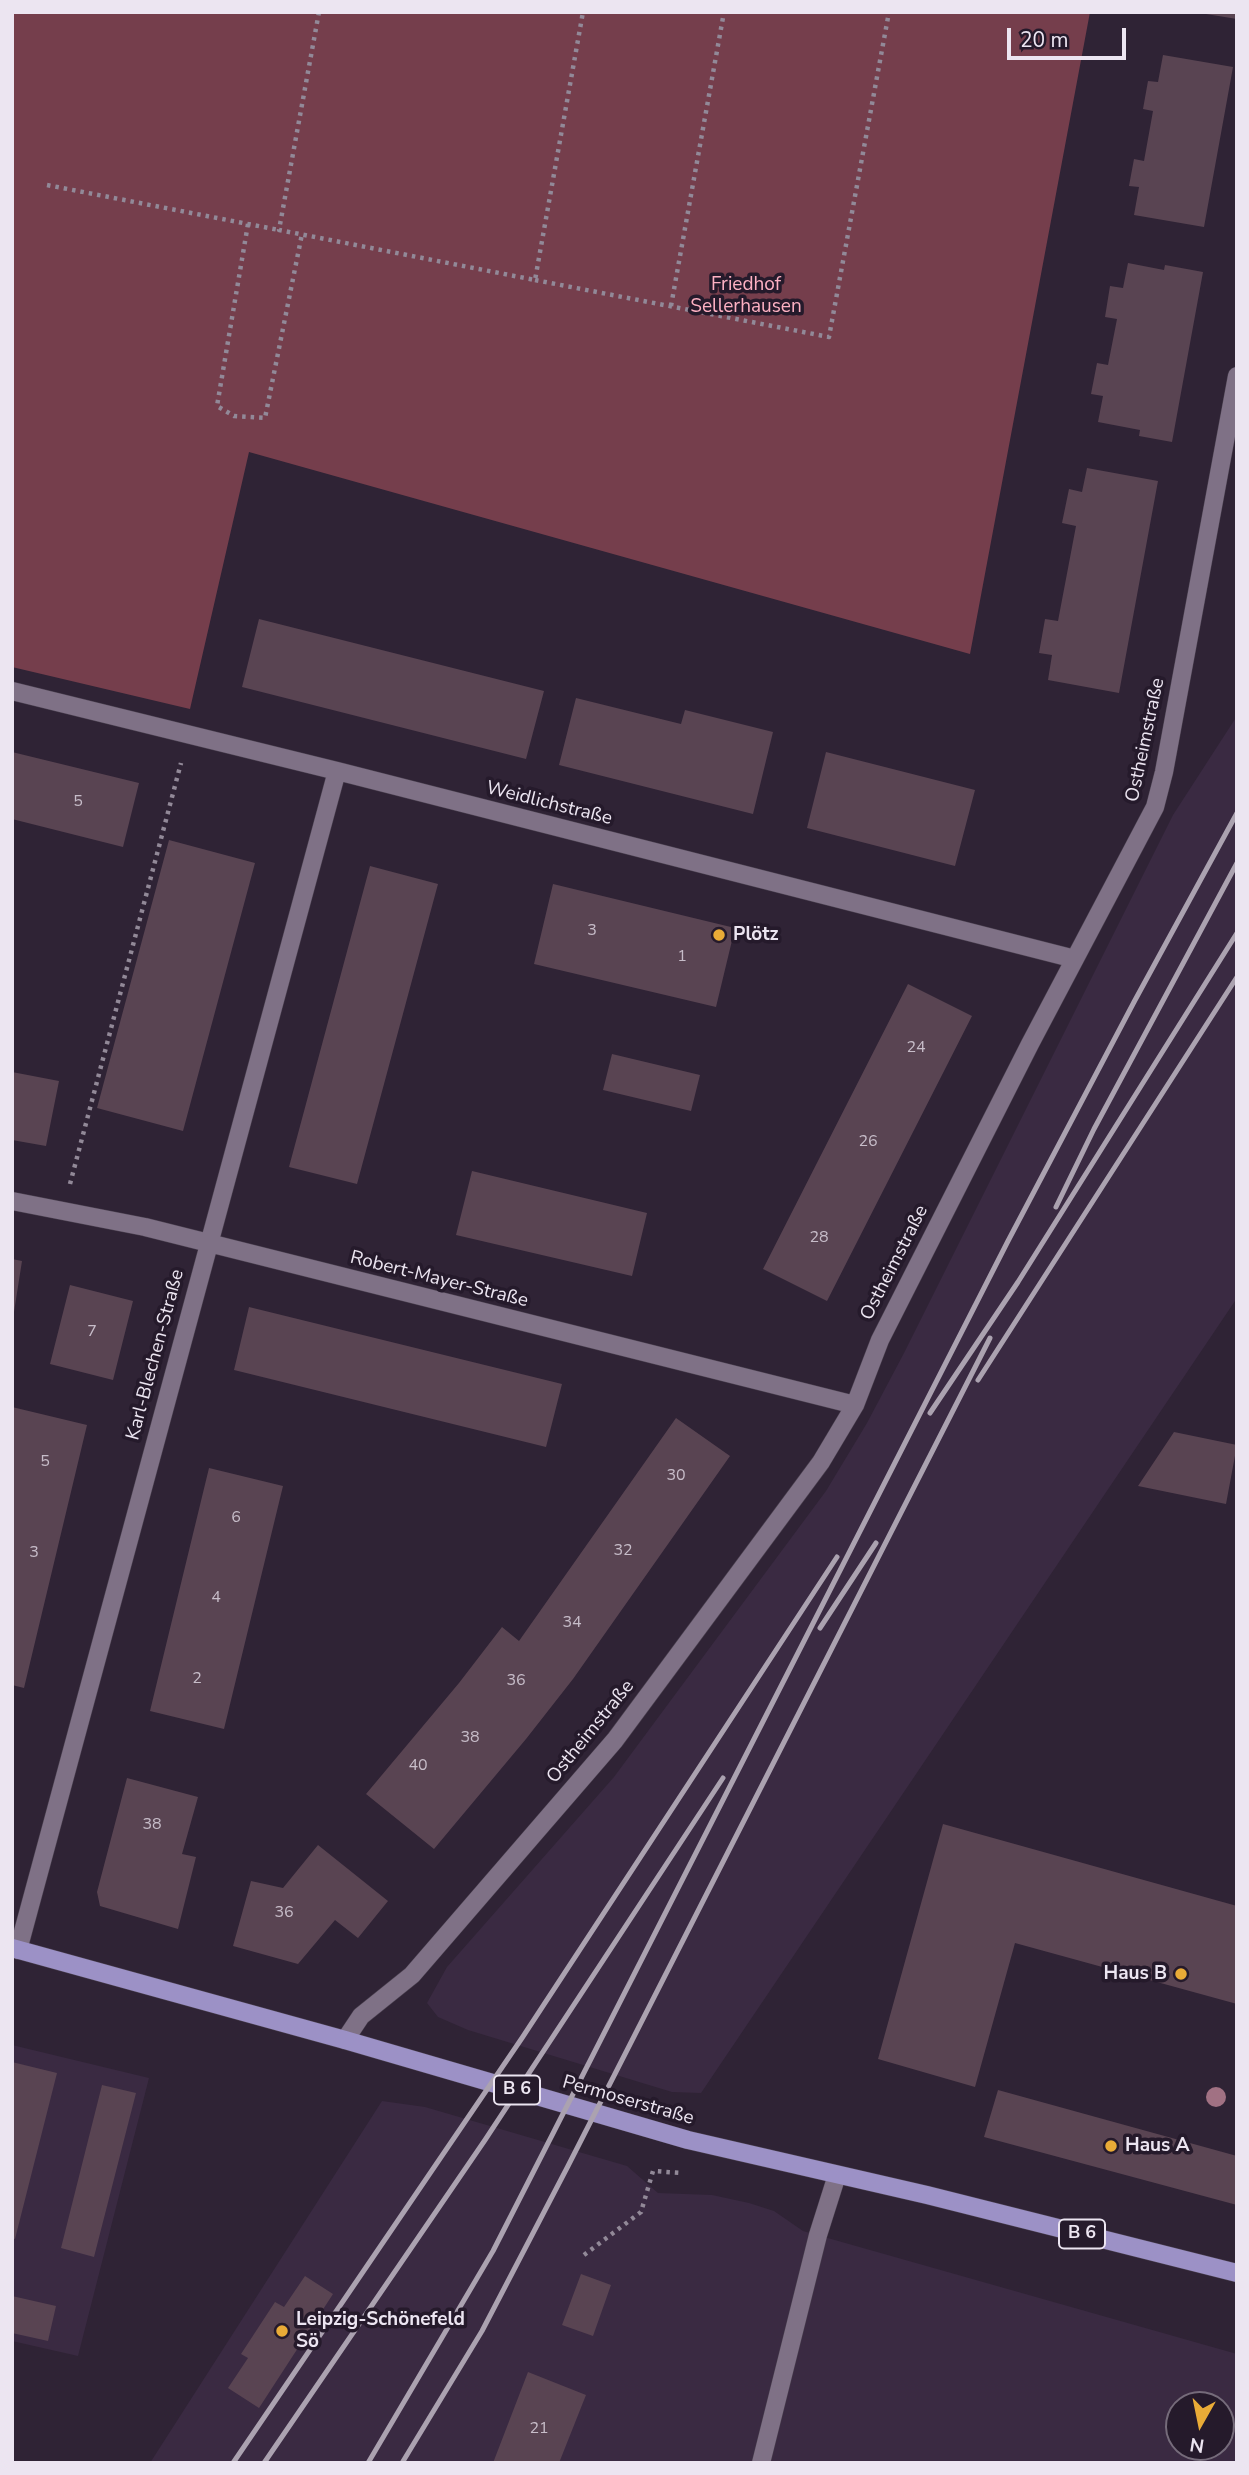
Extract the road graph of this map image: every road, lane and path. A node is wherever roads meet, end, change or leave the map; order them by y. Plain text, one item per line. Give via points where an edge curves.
1 (318, 12) edge
2 (583, 12) edge
3 (724, 12) edge
4 (889, 12) edge
5 (47, 185) dead end
6 (248, 224) junction
7 (279, 230) junction
8 (302, 234) junction
9 (535, 280) junction
10 (671, 306) junction
11 (1237, 376) edge
12 (12, 691) edge
13 (189, 735) junction
14 (337, 771) junction
15 (1075, 959) junction
16 (12, 1200) edge
17 (63, 1209) junction
18 (208, 1244) junction
19 (855, 1405) junction
20 (15, 1949) edge
21 (345, 2040) junction
22 (682, 2173) dead end
23 (837, 2175) junction
24 (584, 2255) dead end
25 (1237, 2273) edge
26 (761, 2463) edge

1 - 7 path
2 - 9 path
3 - 10 path
4 - 10 path via 830,337
5 - 6 path
6 - 7 path
6 - 8 path via 216,406 234,416 265,418
7 - 8 path
8 - 9 path
9 - 10 path
11 - 15 street, Ostheimstraße via 1155,807
12 - 13 street, Weidlichstraße
13 - 14 street, Weidlichstraße
13 - 17 path
14 - 15 street, Weidlichstraße
14 - 18 street, Karl-Blechen-Straße
15 - 19 street, Ostheimstraße via 880,1340
16 - 17 street, Robert-Mayer-Straße
17 - 18 street, Robert-Mayer-Straße
18 - 19 street, Robert-Mayer-Straße
18 - 20 street, Karl-Blechen-Straße
19 - 21 street, Ostheimstraße via 821,1462 615,1740 412,1975 361,2016
20 - 21 main road, Permoserstraße / B 6
21 - 23 main road, Permoserstraße / B 6 via 688,2140
22 - 24 path via 653,2171 641,2212
23 - 25 main road, Permoserstraße / B 6
23 - 26 street

